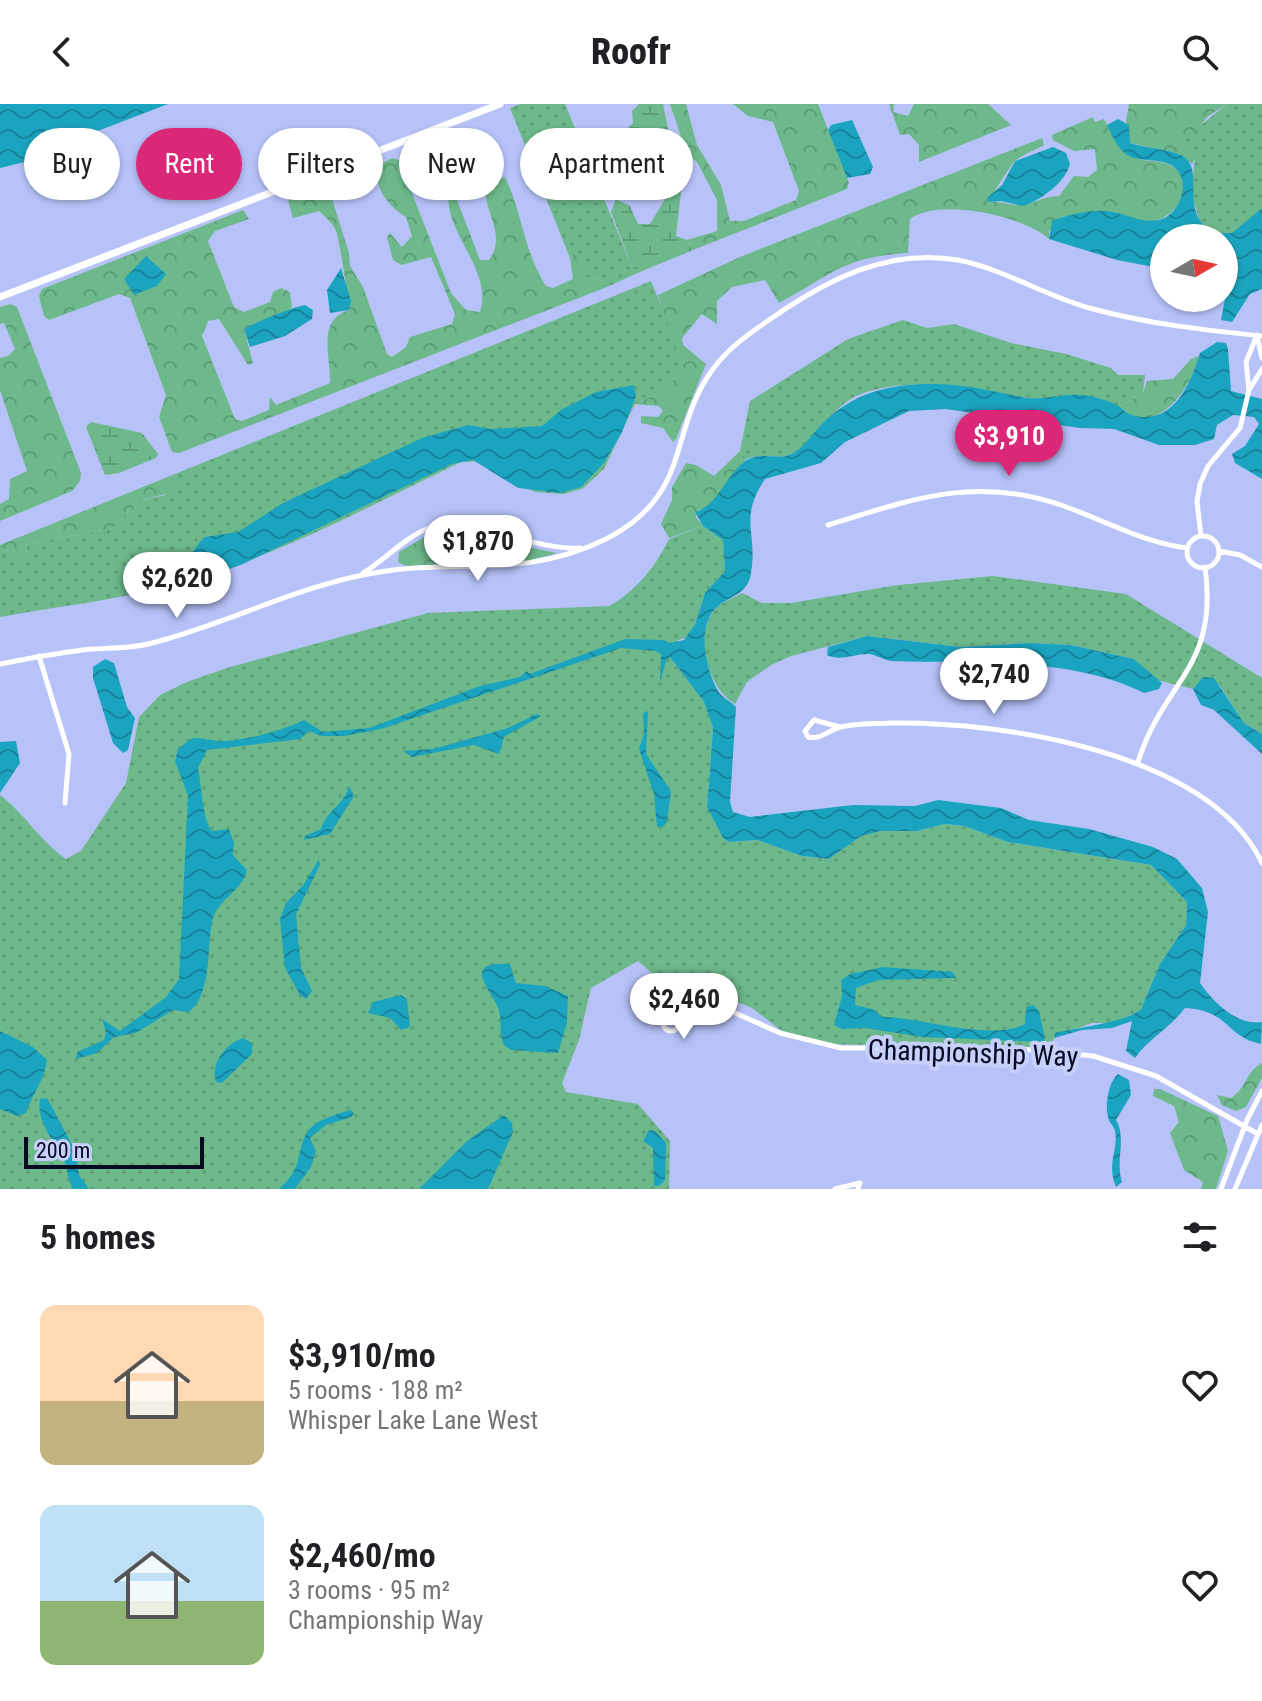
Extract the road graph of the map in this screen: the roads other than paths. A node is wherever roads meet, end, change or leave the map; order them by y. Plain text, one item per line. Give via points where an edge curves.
1 (500, 104) edge
2 (0, 297) edge
3 (1259, 336) edge
4 (1262, 358) edge
5 (1262, 369) edge
6 (1249, 393) junction
7 (828, 525) dead end
8 (1201, 536) junction
9 (589, 547) junction
10 (1187, 548) junction
11 (1219, 551) junction
12 (1205, 567) junction
13 (1262, 567) edge
14 (355, 577) junction
15 (39, 656) junction
16 (0, 664) edge
17 (840, 727) junction
18 (1138, 762) junction
19 (65, 803) dead end
20 (1262, 863) edge
21 (678, 1019) dead end
22 (1262, 1091) edge
23 (1262, 1125) edge
24 (1245, 1126) junction
25 (1258, 1134) junction
26 (835, 1189) edge
27 (858, 1189) edge
28 (1221, 1189) edge
29 (1235, 1189) edge

1 - 2 street
3 - 4 street
3 - 6 street via 1246,362
3 - 9 street via 1133,320 959,261 911,258 863,267 806,295 729,351 699,392 662,490 625,527
5 - 6 street
6 - 8 street via 1235,436 1208,466 1200,484
7 - 10 street via 925,495 998,491 1056,503 1150,542
8 - 10 street
8 - 11 street via 1211,539
9 - 14 street via 522,566
9 - 14 street via 549,548 439,525
10 - 12 street via 1191,562
11 - 12 street via 1214,563
11 - 13 street
12 - 18 street via 1208,602 1201,647 1153,724
14 - 15 street via 158,642
15 - 16 street
15 - 19 street via 69,754
17 - 17 street via 816,738 805,731 814,720
17 - 18 street via 917,724 985,729
18 - 20 street via 1221,809
21 - 24 street, Championship Way via 712,1008 841,1048 1010,1048 1093,1056 1156,1076
22 - 24 street
23 - 25 street
24 - 25 street, Championship Way
24 - 28 street
25 - 29 street
26 - 27 street via 860,1183

